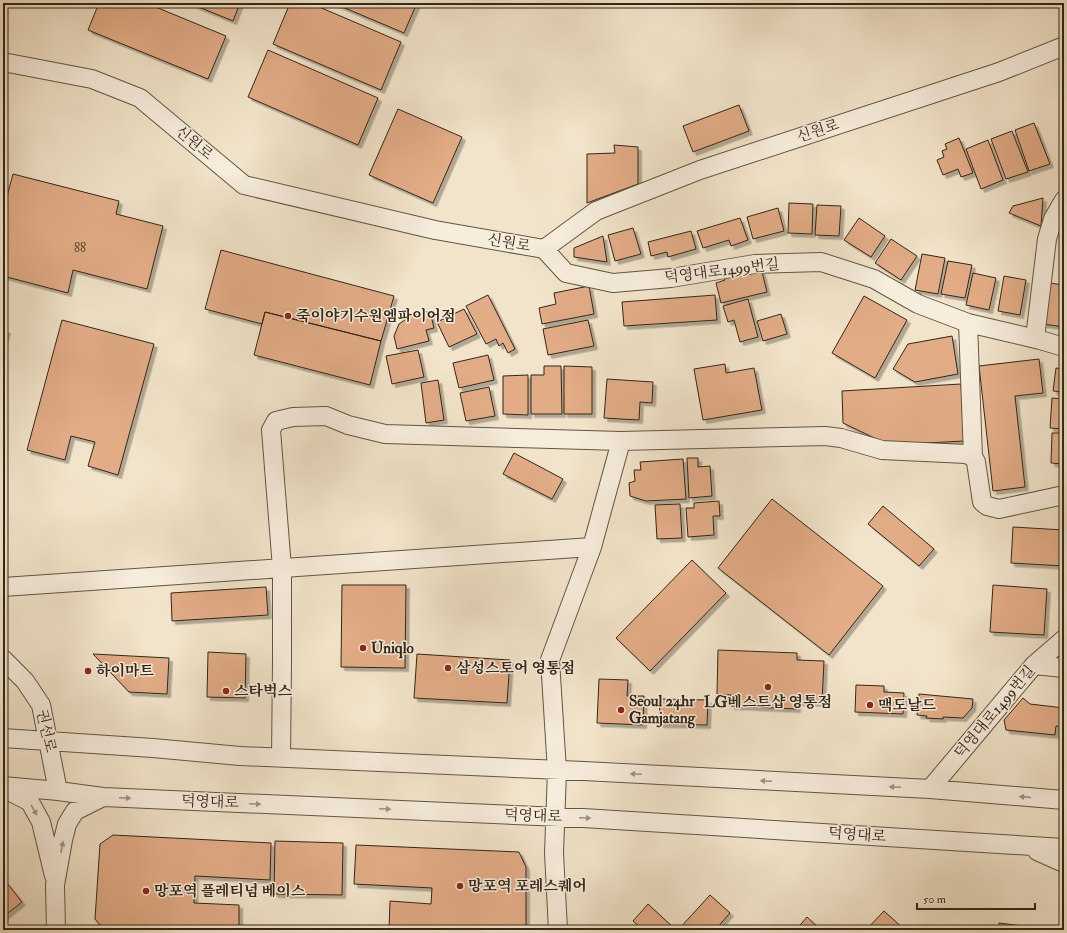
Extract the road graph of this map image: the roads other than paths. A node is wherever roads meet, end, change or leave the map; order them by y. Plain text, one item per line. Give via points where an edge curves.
1 (1064, 46) edge
2 (3, 62) edge
3 (1064, 200) edge
4 (544, 249) junction
5 (968, 322) junction
6 (1035, 338) junction
7 (1064, 347) edge
8 (620, 441) junction
9 (973, 457) junction
10 (1064, 495) edge
11 (592, 546) junction
12 (282, 568) junction
13 (3, 587) edge
14 (1064, 639) edge
15 (3, 659) edge
16 (1034, 665) junction
17 (1064, 668) edge
18 (3, 738) edge
19 (49, 741) junction
20 (281, 758) junction
21 (557, 771) junction
22 (3, 787) edge
23 (930, 789) junction
24 (58, 791) junction
25 (103, 797) junction
26 (1064, 800) edge
27 (556, 817) junction
28 (1027, 846) junction
29 (1064, 848) edge
30 (1064, 863) edge
31 (56, 885) junction
32 (56, 930) edge
33 (558, 930) edge

1 - 4 street, 신원로 via 999,72 700,170 596,211
2 - 4 street, 신원로 via 92,79 140,98 244,184 435,230
3 - 6 street via 1053,219 1047,239
4 - 5 street, 덕영대로1499번길 via 566,273 613,283 671,278 755,264 821,262 874,279 918,304
5 - 6 street, 덕영대로1499번길
5 - 9 street
6 - 7 street, 덕영대로1499번길
8 - 9 street via 825,436 882,450 966,454
8 - 11 street
8 - 12 street via 385,434 348,425 326,416 293,417 276,422 271,430
9 - 10 street via 982,502 987,506 999,509
11 - 12 street
11 - 21 street via 550,660
12 - 13 street
12 - 20 street
14 - 16 street, 덕영대로1499번길
15 - 19 street, 권선로 via 25,681 41,705
16 - 17 street
16 - 23 street, 덕영대로1499번길
18 - 19 street
19 - 20 street
19 - 24 street, 권선로
20 - 21 street
23 -> 21 street
21 - 27 street
22 - 24 street, 덕영대로
22 -> 31 street via 30,802 41,822
26 -> 23 street
24 - 25 street, 덕영대로
25 -> 27 street, 덕영대로
31 -> 25 street via 67,824 76,811
27 -> 28 street, 덕영대로
27 - 33 street via 554,853
28 - 29 street, 덕영대로
28 - 30 street
31 - 32 street

